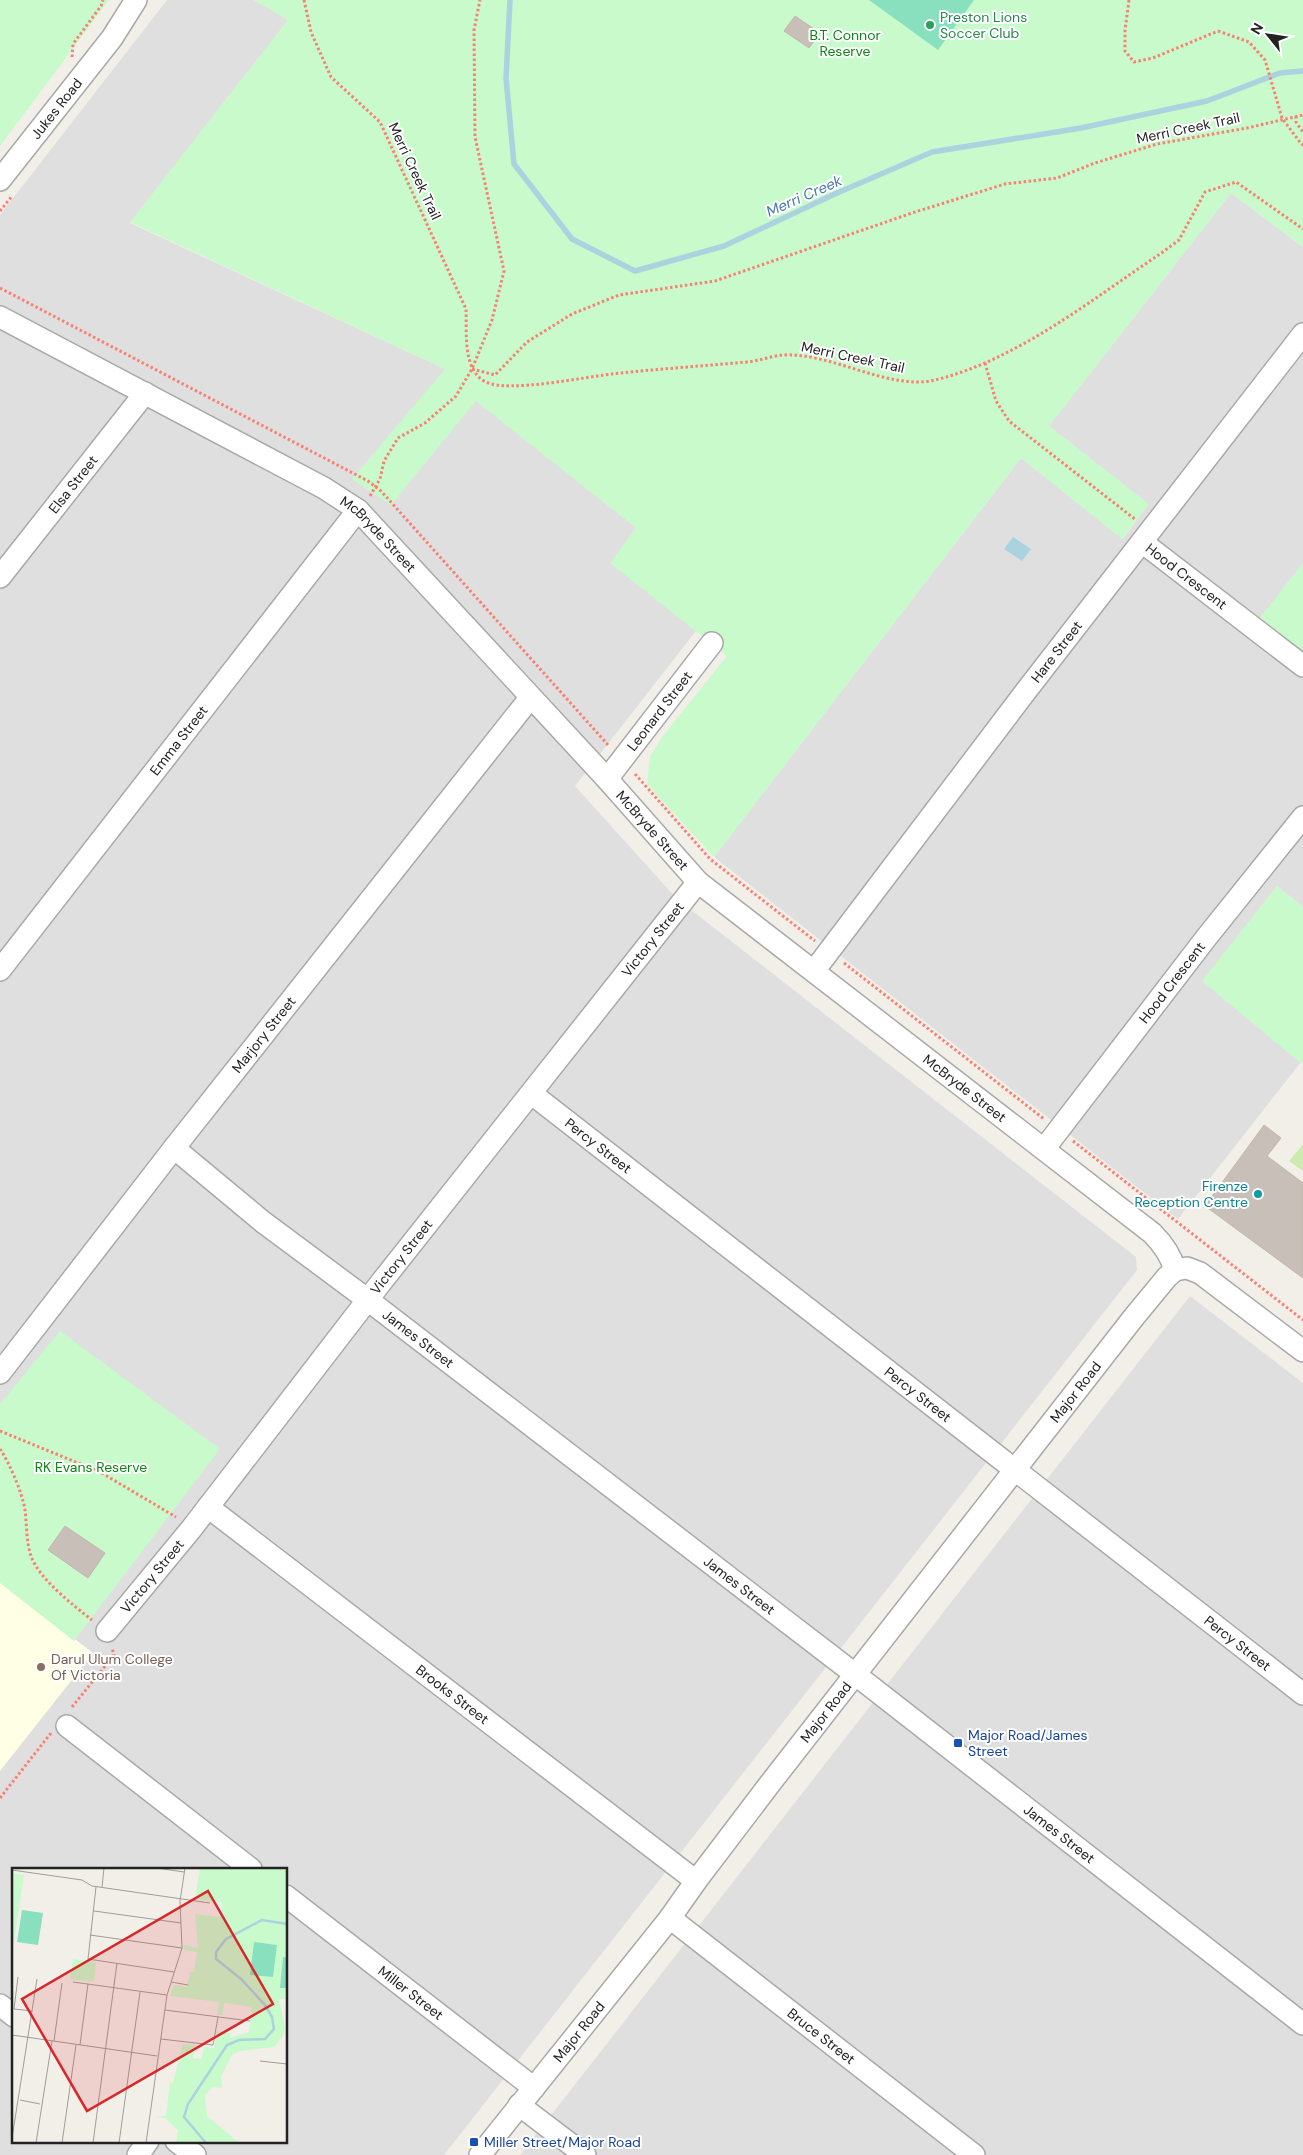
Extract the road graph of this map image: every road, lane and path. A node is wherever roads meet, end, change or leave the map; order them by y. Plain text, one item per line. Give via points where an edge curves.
1 (103, 0) edge
2 (136, 0) edge
3 (304, 0) edge
4 (480, 0) edge
5 (1129, 0) edge
6 (78, 80) junction
7 (1303, 114) edge
8 (1296, 116) junction
9 (1303, 132) edge
10 (1303, 145) edge
11 (0, 180) edge
12 (1303, 229) edge
13 (0, 288) edge
14 (0, 317) edge
15 (1303, 334) edge
16 (985, 363) junction
17 (472, 369) junction
18 (145, 393) junction
19 (375, 486) junction
20 (358, 510) junction
21 (1146, 537) junction
22 (0, 577) edge
23 (712, 643) dead end
24 (1303, 666) edge
25 (530, 698) junction
26 (622, 760) junction
27 (607, 779) junction
28 (1303, 817) edge
29 (698, 882) junction
30 (829, 951) junction
31 (0, 970) edge
32 (814, 971) junction
33 (532, 1094) junction
34 (1059, 1130) junction
35 (174, 1148) junction
36 (1044, 1149) junction
37 (1175, 1270) junction
38 (368, 1300) junction
39 (1303, 1320) edge
40 (1303, 1352) edge
41 (0, 1373) edge
42 (0, 1431) edge
43 (0, 1449) edge
44 (1015, 1469) junction
45 (208, 1507) junction
46 (192, 1528) junction
47 (107, 1631) joint
48 (856, 1675) junction
49 (1303, 1694) edge
50 (67, 1726) dead end
51 (250, 1868) edge
52 (696, 1881) junction
53 (288, 1898) edge
54 (670, 1918) junction
55 (0, 2005) edge
56 (12, 2014) edge
57 (1303, 2024) edge
58 (534, 2088) junction
59 (519, 2105) junction
60 (147, 2142) edge
61 (177, 2142) edge
62 (138, 2155) edge
63 (195, 2155) edge
64 (480, 2155) edge
65 (584, 2155) edge
66 (974, 2155) edge

1 - 6 path via 73,44 71,54
2 - 6 street, Jukes Road via 112,38
3 - 17 path, Merri Creek Trail via 311,32 331,77 380,122 463,301
4 - 17 path via 474,30 476,137 504,272 492,320
5 - 10 path, bridge via 1125,51 1134,62 1153,58 1218,31 1248,42 1265,60 1282,118
6 - 11 street, Jukes Road
7 - 8 path, Merri Creek Trail
8 - 9 path
8 - 17 path, Merri Creek Trail via 1157,144 1057,178 1005,184 715,281 619,295 572,314 527,342 494,375
12 - 16 path, Merri Creek Trail via 1236,182 1205,192 1179,240 1019,347
13 - 19 path
14 - 18 street, McBryde Street
15 - 21 street, Hare Street
16 - 17 path, Merri Creek Trail via 933,380 902,380 816,359 783,355 506,386 485,382
16 - 21 path via 996,401 1009,421
17 - 19 path via 456,396 424,423 398,438 384,461
18 - 20 street, McBryde Street via 324,488
18 - 22 street, Elsa Street
19 - 20 path
19 - 26 path
20 - 25 street, McBryde Street
20 - 31 street, Emma Street
21 - 24 street, Hood Crescent
21 - 30 street, Hare Street
23 - 26 street, Leonard Street
25 - 27 street, McBryde Street
25 - 35 street, Marjory Street
26 - 27 street, Leonard Street
26 - 30 path via 710,859
27 - 29 street, McBryde Street
28 - 34 street, Hood Crescent
29 - 32 street, McBryde Street
29 - 33 street, Victory Street
30 - 32 street, Hare Street
30 - 34 path
32 - 36 street, McBryde Street
33 - 38 street, Victory Street
33 - 44 street, Percy Street
34 - 36 street, Hood Crescent
34 - 39 path
35 - 38 street, James Street via 263,1222
35 - 41 street, Marjory Street
36 - 37 street, McBryde Street via 1152,1233 1172,1260
37 - 40 street via 1187,1268 1205,1276
37 - 44 street, Major Road via 1134,1317
38 - 45 street, Victory Street
38 - 48 street, James Street
42 - 46 path via 100,1472
43 - 47 path via 23,1501 31,1557 55,1587
44 - 48 street, Major Road
44 - 49 street, Percy Street
45 - 46 street, Victory Street
45 - 52 street, Brooks Street
46 - 47 street, Victory Street
48 - 52 street, Major Road
48 - 57 street, James Street
50 - 51 street
52 - 54 street, Major Road
53 - 58 street, Miller Street
54 - 58 street, Major Road
54 - 66 street, Bruce Street
55 - 56 street
58 - 59 street, Major Road
59 - 64 street, Major Road
59 - 65 street
60 - 62 street
61 - 63 street

